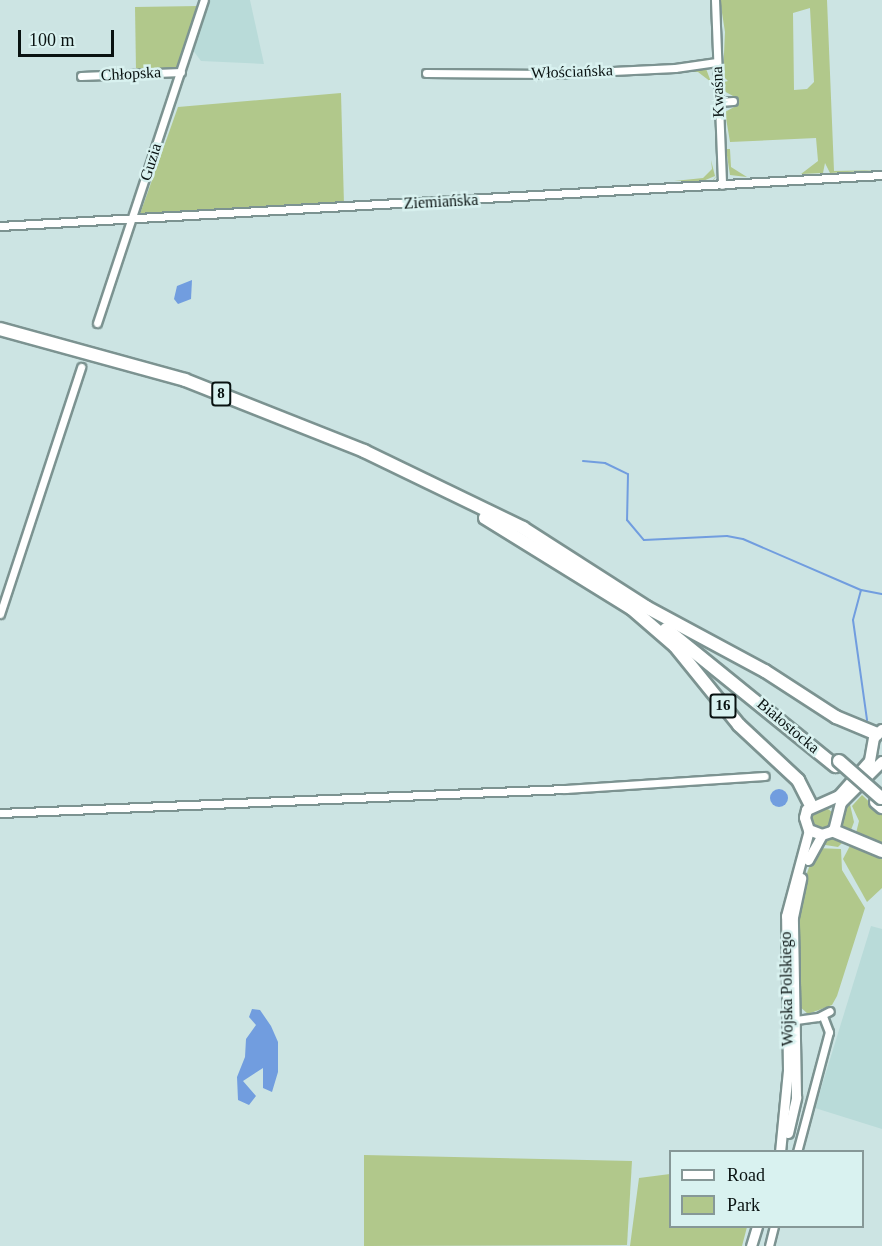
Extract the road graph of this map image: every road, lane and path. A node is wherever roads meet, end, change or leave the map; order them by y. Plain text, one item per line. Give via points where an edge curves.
1 (204, 0) edge
2 (715, 0) edge
3 (717, 62) junction
4 (181, 72) junction
5 (426, 73) dead end
6 (81, 76) dead end
7 (734, 101) dead end
8 (718, 102) junction
9 (882, 175) edge
10 (722, 185) junction
11 (132, 219) junction
12 (0, 226) edge
13 (97, 324) dead end
14 (0, 329) edge
15 (81, 367) dead end
16 (433, 486) junction
17 (646, 607) junction
18 (631, 608) junction
19 (0, 614) edge
20 (879, 732) edge
21 (882, 762) edge
22 (837, 764) junction
23 (765, 776) dead end
24 (842, 798) junction
25 (880, 802) edge
26 (811, 806) junction
27 (0, 813) edge
28 (809, 830) junction
29 (828, 833) junction
30 (882, 851) edge
31 (830, 1011) dead end
32 (823, 1016) junction
33 (792, 1020) junction
34 (780, 1150) edge
35 (798, 1150) edge
36 (757, 1228) edge
37 (774, 1228) edge
38 (751, 1246) edge
39 (769, 1246) edge

1 - 4 street, Guzia
2 - 3 street, Kwaśna
3 - 5 street, Włościańska via 675,69 549,74
3 - 8 street, Kwaśna
4 - 6 street, Chłopska
4 - 11 street, Guzia
7 - 8 street
8 - 10 street, Kwaśna
9 - 10 street, Ziemiańska
10 - 11 street, Ziemiańska
11 - 12 street, Ziemiańska
11 - 13 street, Guzia
14 - 16 highway, 8 via 185,380 343,442
15 - 19 street
16 - 17 highway, 8 via 523,528
16 - 18 highway, 8
17 - 20 highway via 749,662 836,717
17 - 22 highway, Białostocka / 8 via 734,673
18 - 22 highway, Białostocka / 8 via 691,647
18 - 26 highway, 16 via 675,646 739,725 798,780
20 - 24 main road via 870,761
21 - 24 main road
22 - 25 highway, Białostocka / 8, bridge
23 - 27 street via 565,789
24 - 26 main road
24 - 29 main road
26 - 28 main road via 805,818
28 - 29 main road
28 - 33 main road, Wojska Polskiego via 787,906
29 - 30 highway
29 - 33 main road, Wojska Polskiego via 802,874 793,908
31 - 32 street
32 - 33 street
32 - 35 street via 829,1032
33 - 34 main road, Wojska Polskiego
36 - 38 main road
37 - 39 street

